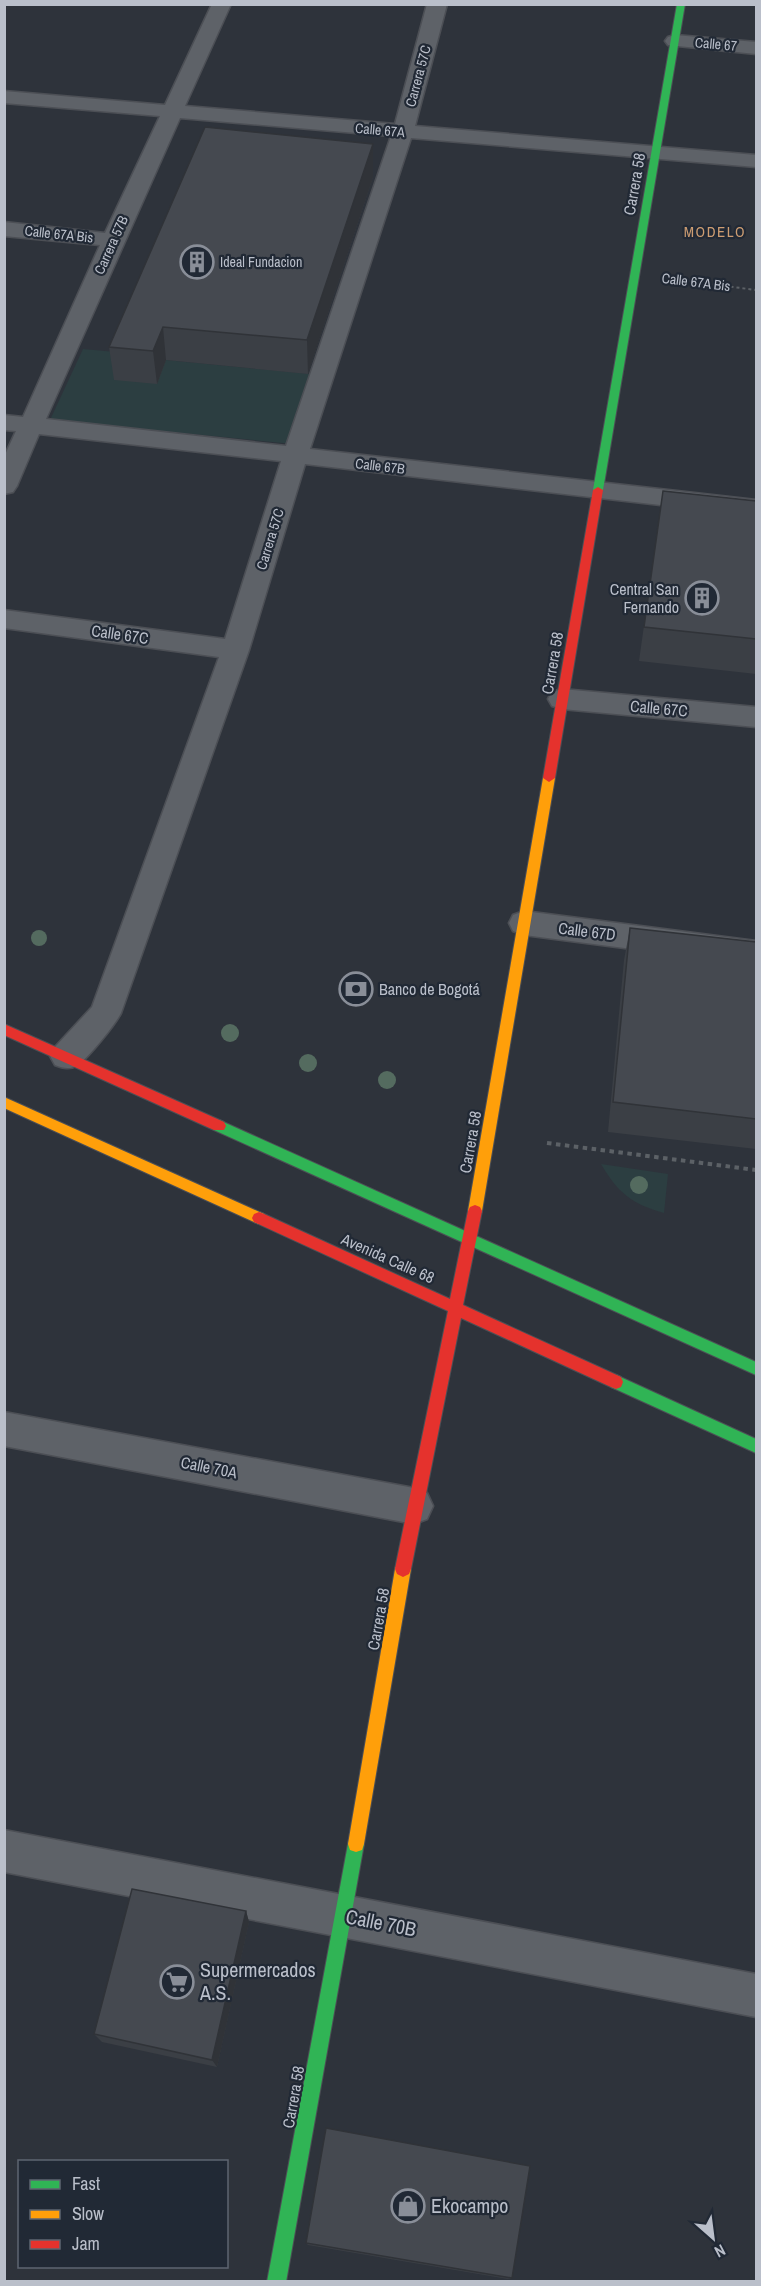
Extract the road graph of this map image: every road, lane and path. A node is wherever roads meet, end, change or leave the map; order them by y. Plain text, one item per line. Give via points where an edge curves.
1 (222, 4) edge
2 (437, 4) edge
3 (681, 4) edge
4 (675, 41) junction
5 (756, 48) edge
6 (4, 97) edge
7 (171, 112) junction
8 (403, 132) junction
9 (656, 152) junction
10 (756, 161) edge
11 (4, 229) edge
12 (113, 240) junction
13 (635, 275) junction
14 (756, 290) edge
15 (4, 422) edge
16 (33, 426) junction
17 (296, 457) junction
18 (4, 486) edge
19 (598, 491) junction
20 (756, 508) edge
21 (4, 619) edge
22 (235, 650) junction
23 (562, 699) junction
24 (756, 717) edge
25 (524, 923) junction
26 (756, 953) edge
27 (4, 1029) edge
28 (66, 1056) junction
29 (4, 1102) edge
30 (547, 1143) dead end
31 (756, 1170) edge
32 (470, 1240) junction
33 (455, 1307) junction
34 (756, 1369) edge
35 (4, 1429) edge
36 (756, 1446) edge
37 (414, 1506) junction
38 (4, 1851) edge
39 (344, 1916) junction
40 (756, 1996) edge
41 (276, 2282) edge

1 - 7 street, Carrera 57B
2 - 8 street, Carrera 57C
3 - 4 street, Carrera 58
4 - 5 street, Calle 67
4 - 9 street, Carrera 58
6 - 7 street, Calle 67A
7 - 8 street, Calle 67A
7 - 12 street, Carrera 57B
8 - 9 street, Calle 67A
8 - 17 street, Carrera 57C
9 - 10 street, Calle 67A
9 - 13 street, Carrera 58
11 - 12 street, Calle 67A Bis
12 - 16 street, Carrera 57B
13 - 14 path, Calle 67A Bis
13 - 19 street, Carrera 58
15 - 16 street, Calle 67B
16 - 17 street, Calle 67B
16 - 18 street, Carrera 57B
17 - 19 street, Calle 67B
17 - 22 street, Carrera 57C
19 - 20 street, Calle 67B
19 - 23 street, Carrera 58
21 - 22 street, Calle 67C
22 - 28 street, Carrera 57C via 105,1013
23 - 24 street, Calle 67C
23 - 25 street, Carrera 58
25 - 26 street, Calle 67D
25 - 32 street, Carrera 58
27 - 28 street
28 - 32 street
29 - 33 street, Avenida Calle 68
30 - 31 path
32 - 33 street, Carrera 58
32 - 34 street
33 - 36 street, Avenida Calle 68
33 - 37 street, Carrera 58
35 - 37 street, Calle 70A
37 - 39 street, Carrera 58
38 - 39 street, Calle 70B
39 - 40 street, Calle 70B
39 - 41 street, Carrera 58

